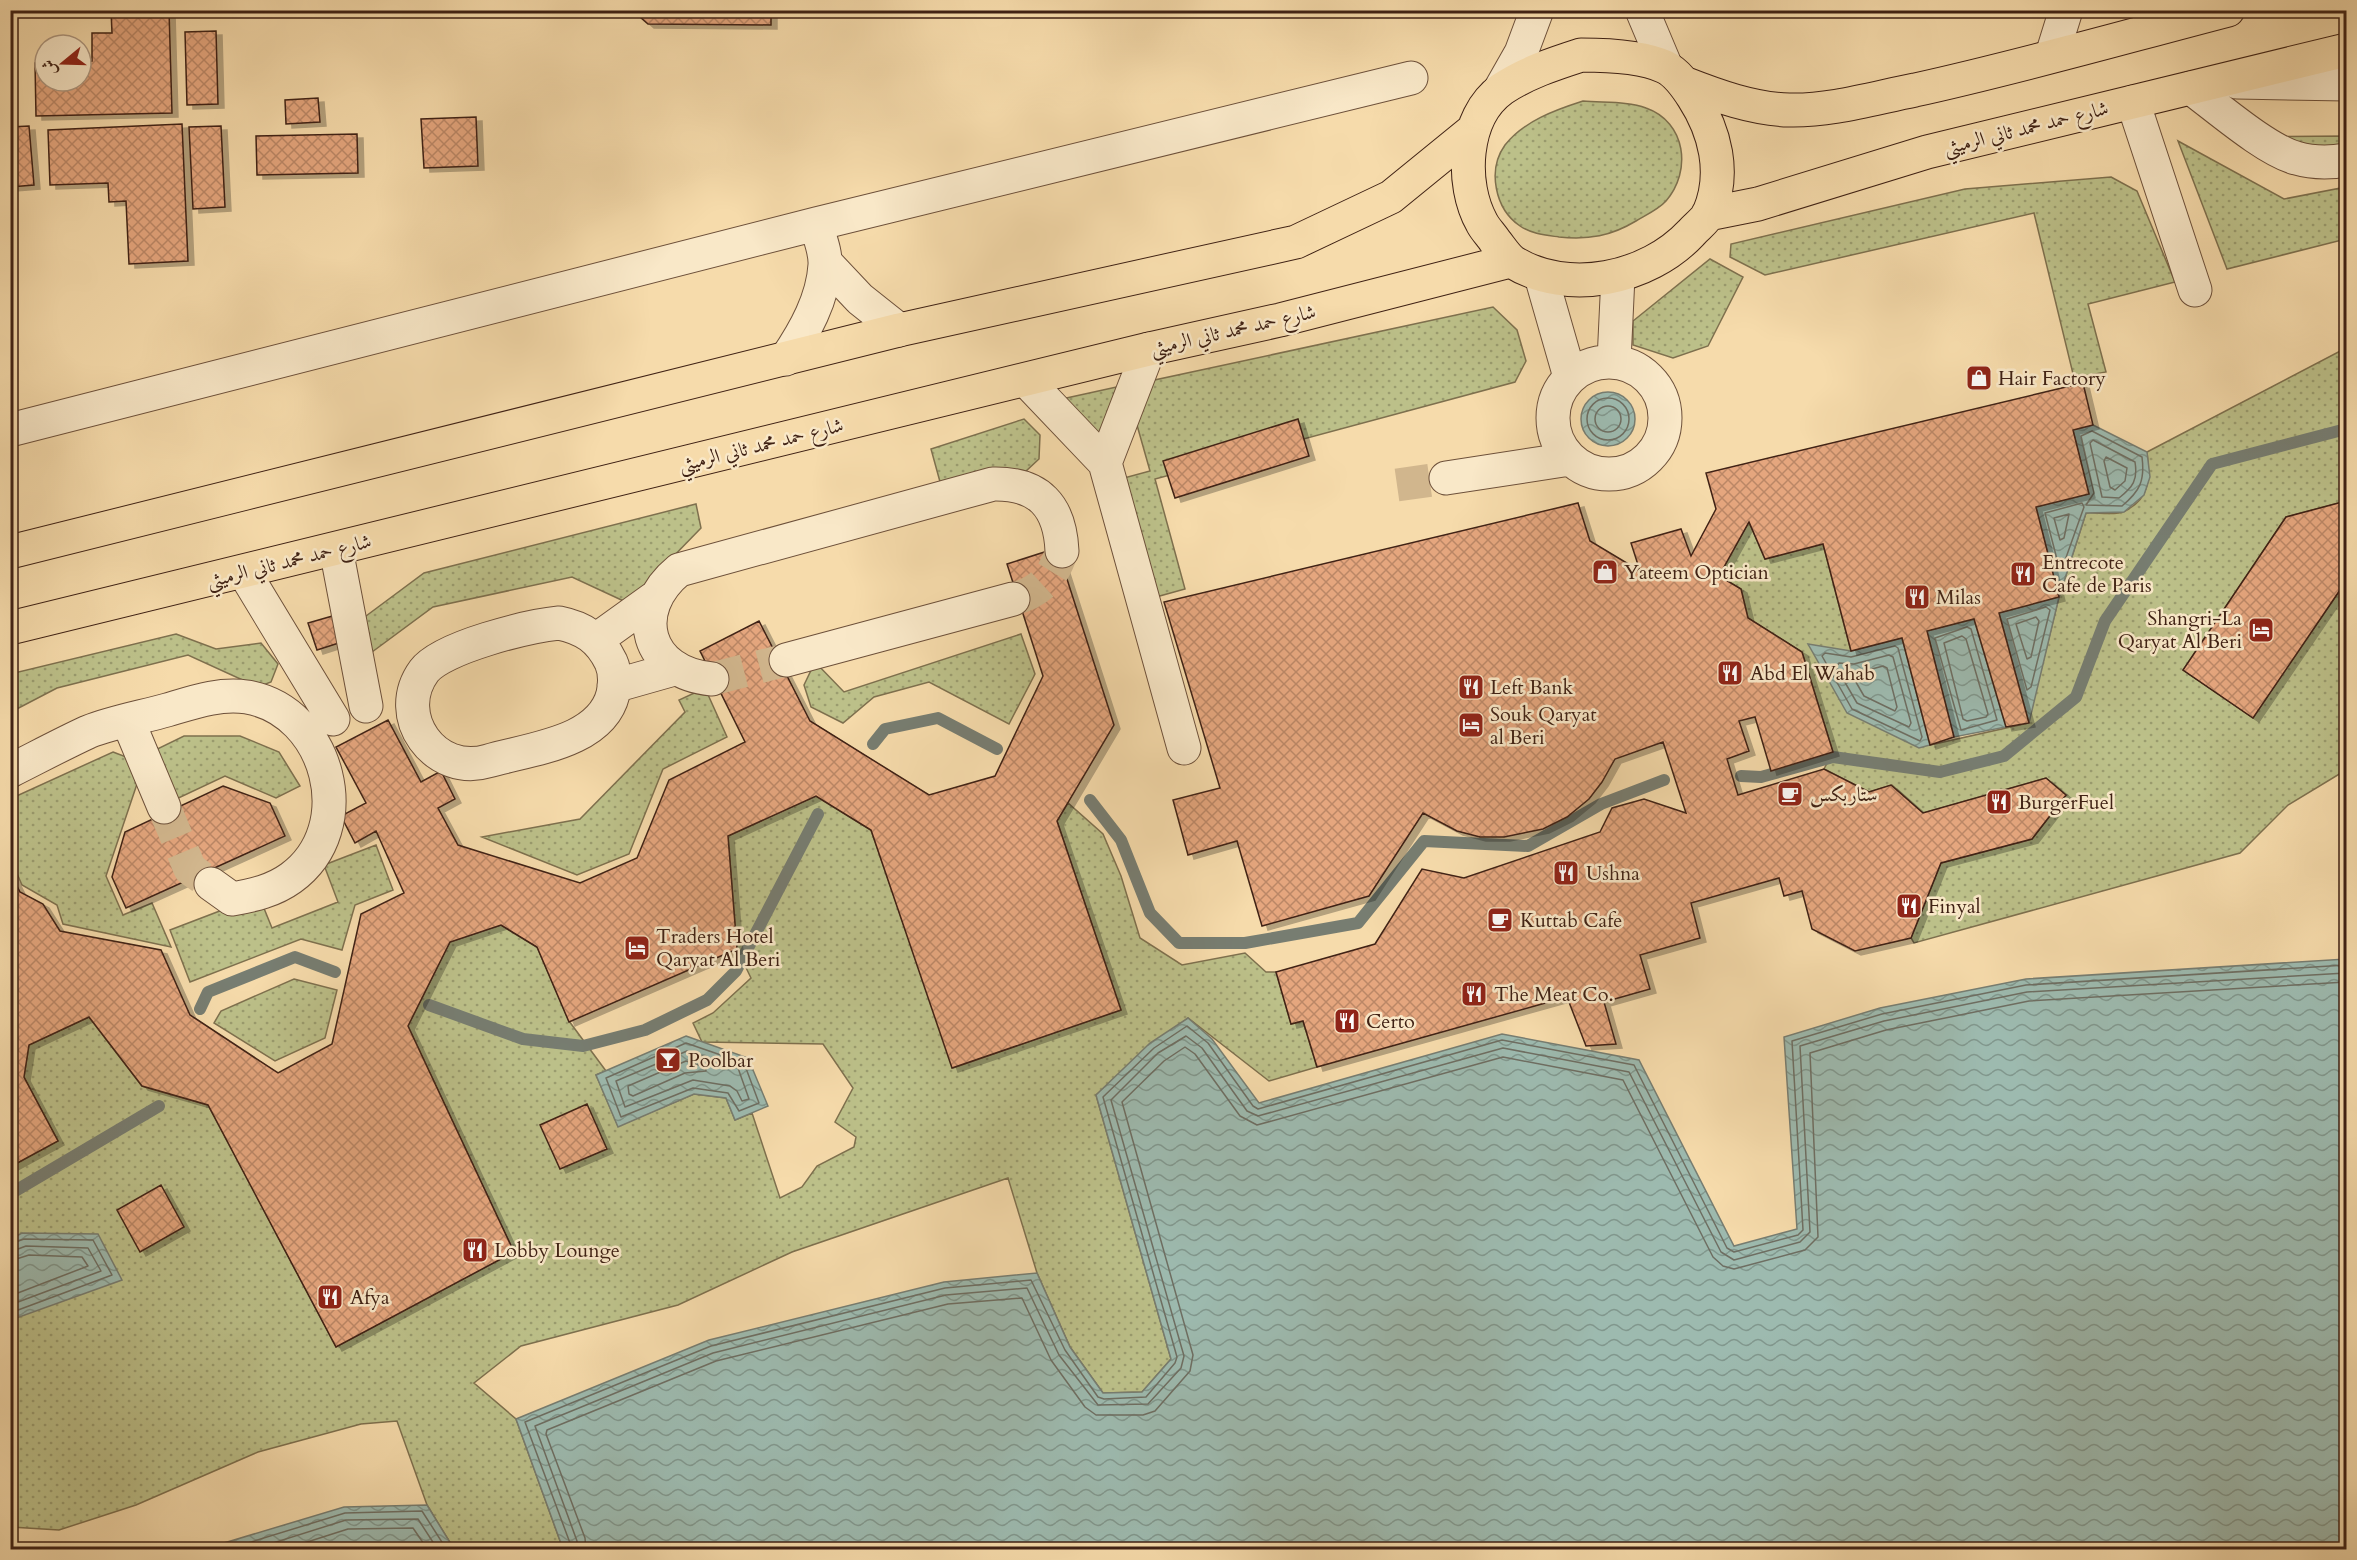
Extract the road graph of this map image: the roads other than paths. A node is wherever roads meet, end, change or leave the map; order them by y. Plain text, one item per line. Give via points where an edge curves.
1 (1537, 10) edge
2 (1642, 10) edge
3 (2066, 10) edge
4 (2228, 10) edge
5 (2346, 50) edge
6 (2052, 55) junction
7 (1675, 75) junction
8 (1411, 78) dead end
9 (2204, 84) junction
10 (2346, 84) edge
11 (1500, 90) junction
12 (2133, 102) junction
13 (1473, 131) junction
14 (2346, 160) edge
15 (1708, 214) junction
16 (816, 224) junction
17 (1510, 261) junction
18 (826, 263) junction
19 (1541, 276) junction
20 (1618, 276) junction
21 (2195, 290) dead end
22 (899, 330) junction
23 (1149, 350) junction
24 (786, 359) junction
25 (1614, 362) junction
26 (1570, 377) junction
27 (1026, 380) junction
28 (10, 430) edge
29 (1570, 459) junction
30 (1105, 463) junction
31 (1446, 478) tunnel mouth
32 (336, 549) junction
33 (1062, 551) tunnel mouth
34 (10, 552) edge
35 (244, 572) junction
36 (653, 599) junction
37 (1013, 599) tunnel mouth
38 (10, 628) edge
39 (596, 640) junction
40 (786, 660) tunnel mouth
41 (674, 669) junction
42 (712, 680) tunnel mouth
43 (614, 686) junction
44 (415, 687) junction
45 (366, 706) junction
46 (128, 721) junction
47 (319, 724) junction
48 (1184, 748) dead end
49 (10, 771) edge
50 (164, 807) tunnel mouth
51 (211, 884) tunnel mouth

1 - 11 street via 1521,53
2 - 7 street
3 - 6 street
4 - 6 main road
5 - 9 main road, شارع حمد محمد ثاني الرميثي
6 - 7 main road via 1948,83 1840,105 1789,110 1718,96
7 - 11 main road via 1613,55 1581,55 1541,68
7 - 15 main road via 1706,116 1716,148 1717,181
8 - 16 street
9 - 10 street
9 - 12 main road, شارع حمد محمد ثاني الرميثي
9 - 14 street via 2266,143 2293,158 2324,163
11 - 13 main road
12 - 15 main road, شارع حمد محمد ثاني الرميثي via 1927,152 1758,204
12 - 21 street
13 - 17 main road via 1469,164 1472,197 1482,223
13 - 22 main road via 1391,197 1296,242
15 - 20 main road via 1657,261
16 - 18 street
16 - 28 street
17 - 19 main road
17 - 23 main road, شارع حمد محمد ثاني الرميثي
18 - 22 street via 860,299
18 - 24 street via 813,314
19 - 20 main road via 1579,280
19 - 26 street
20 - 25 street
22 - 24 main road
23 - 27 main road, شارع حمد محمد ثاني الرميثي
23 - 30 street
24 - 34 main road
25 - 26 street via 1595,363
25 - 29 street via 1639,371 1659,391 1664,419 1658,447 1630,471 1611,475 1592,472
26 - 29 street via 1556,398 1552,416 1555,434
27 - 30 street
27 - 32 main road, شارع حمد محمد ثاني الرميثي
29 - 31 street
30 - 48 street
32 - 35 main road, شارع حمد محمد ثاني الرميثي
32 - 45 street
33 - 36 street via 1061,531 1043,498 1011,484 993,484 696,564 679,570 664,582
35 - 38 main road, شارع حمد محمد ثاني الرميثي
35 - 47 street
36 - 39 street
36 - 41 street via 649,618 651,638
37 - 40 street
39 - 43 street via 613,666
39 - 44 street via 577,627 560,623 542,625 439,657
41 - 42 street via 692,678
41 - 43 street
43 - 44 street via 610,705 599,722 583,734 478,764 459,764 440,756 425,743 412,707
44 - 45 street
45 - 47 street
46 - 47 street via 216,696 248,698
46 - 49 street via 90,732
46 - 50 street
47 - 51 street via 330,790 327,822 314,852 293,877 264,893 232,899

